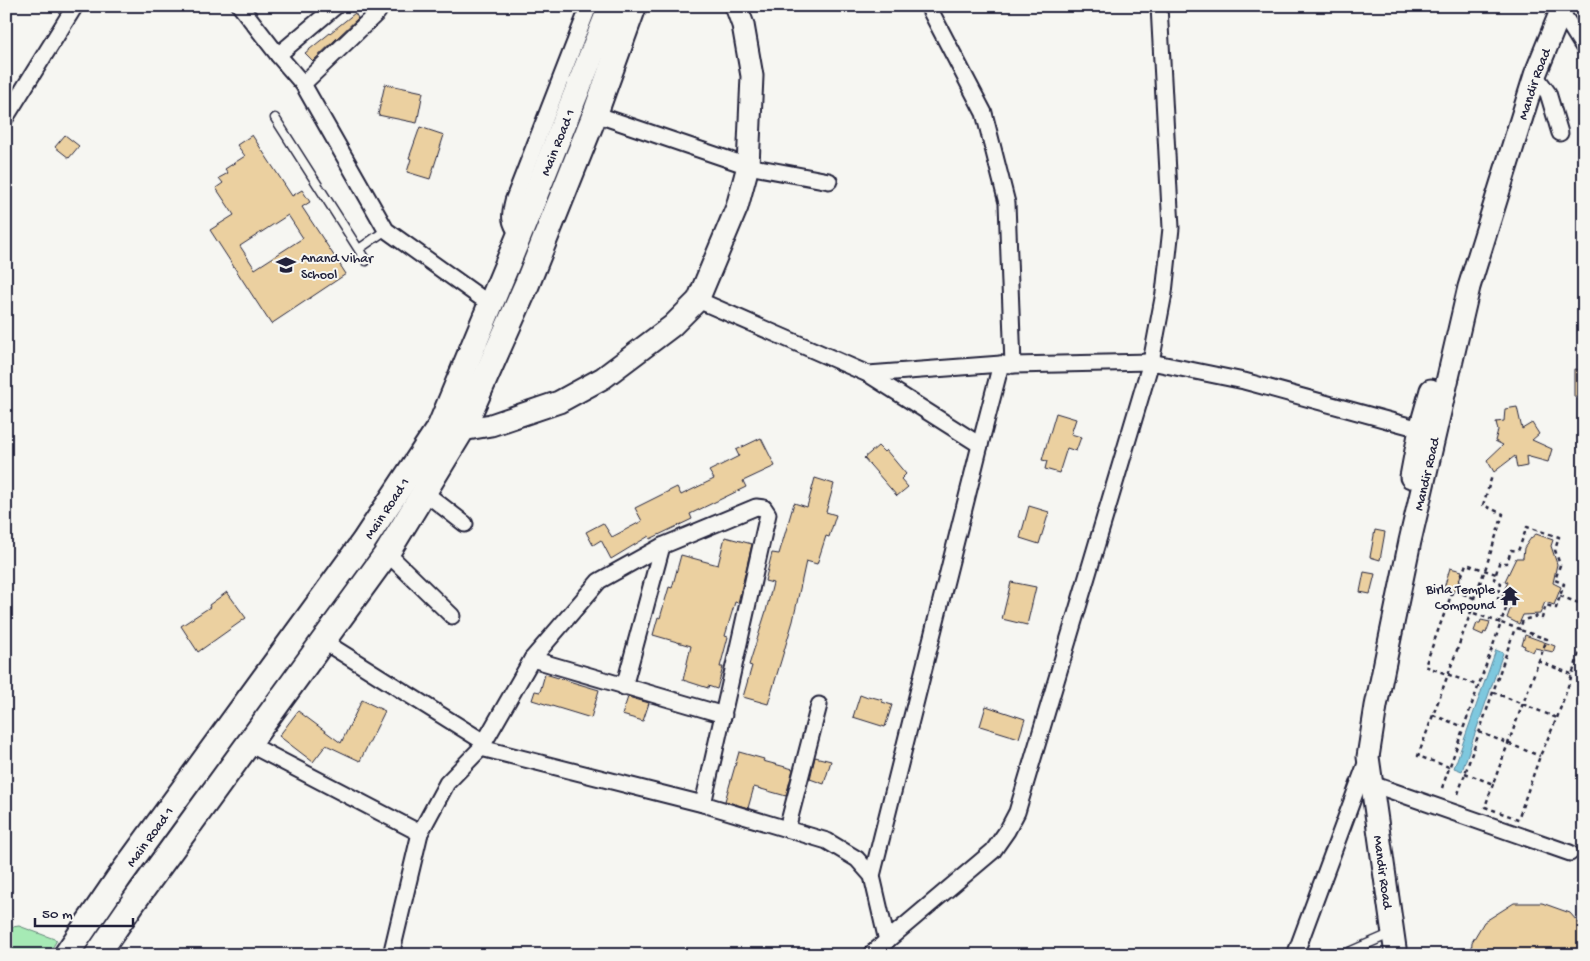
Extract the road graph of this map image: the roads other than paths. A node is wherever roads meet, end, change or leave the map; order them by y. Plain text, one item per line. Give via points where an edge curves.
1 (75, 6) edge
2 (240, 6) edge
3 (336, 6) edge
4 (379, 6) edge
5 (589, 6) edge
6 (611, 6) edge
7 (634, 6) edge
8 (928, 6) edge
9 (1159, 6) edge
10 (738, 7) edge
11 (1558, 8) edge
12 (1584, 48) edge
13 (278, 56) junction
14 (1535, 74) junction
15 (303, 84) junction
16 (595, 114) junction
17 (6, 117) edge
18 (275, 118) dead end
19 (1560, 133) dead end
20 (748, 166) junction
21 (829, 181) dead end
22 (386, 230) junction
23 (519, 236) junction
24 (359, 249) junction
25 (366, 261) dead end
26 (698, 300) junction
27 (491, 304) junction
28 (1150, 362) junction
29 (1007, 365) junction
30 (868, 374) junction
31 (1420, 429) junction
32 (462, 430) junction
33 (980, 445) junction
34 (424, 492) junction
35 (465, 524) dead end
36 (662, 546) junction
37 (387, 553) junction
38 (452, 616) dead end
39 (322, 642) junction
40 (532, 659) junction
41 (624, 687) junction
42 (819, 705) dead end
43 (724, 715) junction
44 (248, 744) junction
45 (483, 745) junction
46 (1365, 782) junction
47 (703, 804) junction
48 (787, 829) junction
49 (420, 833) junction
50 (1570, 853) dead end
51 (872, 876) junction
52 (116, 882) junction
53 (132, 904) junction
54 (887, 941) junction
55 (1385, 942) edge
56 (66, 955) edge
57 (97, 955) edge
58 (391, 955) edge
59 (870, 955) edge
60 (1295, 955) edge
61 (1342, 955) edge
62 (1396, 955) edge

1 - 17 street
2 - 13 street
3 - 13 street
4 - 15 street via 378,12
5 - 23 street via 513,201 509,216
6 - 23 main road, Main Road 1
7 - 16 main road, Main Road 1
8 - 29 street via 984,113 1007,203
9 - 28 street via 1171,228 1164,293
10 - 20 street via 752,76
11 - 12 street
11 - 14 street, Mandir Road
11 - 31 street, Mandir Road via 1534,43 1500,142
13 - 15 street
14 - 19 street via 1548,93
14 - 46 street, Mandir Road via 1469,287 1410,542 1376,706
15 - 22 street
16 - 20 street
16 - 32 main road, Main Road 1 via 527,284
18 - 24 lane
20 - 21 street
20 - 26 street via 737,207
22 - 24 lane
22 - 27 street
23 - 27 main road, Main Road 1
24 - 25 lane
26 - 30 street
26 - 32 street via 672,326 603,378 559,402 491,425
27 - 52 main road, Main Road 1 via 440,426 364,541
28 - 29 street
28 - 31 street via 1244,382
28 - 54 street via 1017,812 993,851
29 - 30 street
29 - 33 street
30 - 33 street
31 - 46 street, Mandir Road via 1365,689 1356,747
32 - 34 main road, Main Road 1
33 - 51 street
34 - 35 street
34 - 37 main road, Main Road 1
36 - 40 street via 599,580
36 - 41 street
36 - 43 street via 756,508 764,508 768,514
37 - 38 street
37 - 39 main road, Main Road 1
39 - 44 main road, Main Road 1
39 - 45 street
40 - 41 street
40 - 45 street
41 - 43 street
42 - 48 street
43 - 47 street
44 - 49 street
44 - 53 main road, Main Road 1
45 - 47 street
45 - 49 street via 447,783
46 - 50 street
46 - 55 street, Mandir Road
46 - 60 street
47 - 48 street
48 - 51 street via 827,841 856,859
49 - 58 street
51 - 54 street
52 - 53 street
52 - 56 main road, Main Road 1
53 - 57 main road, Main Road 1
54 - 59 street
55 - 61 lane
55 - 62 street, Mandir Road

